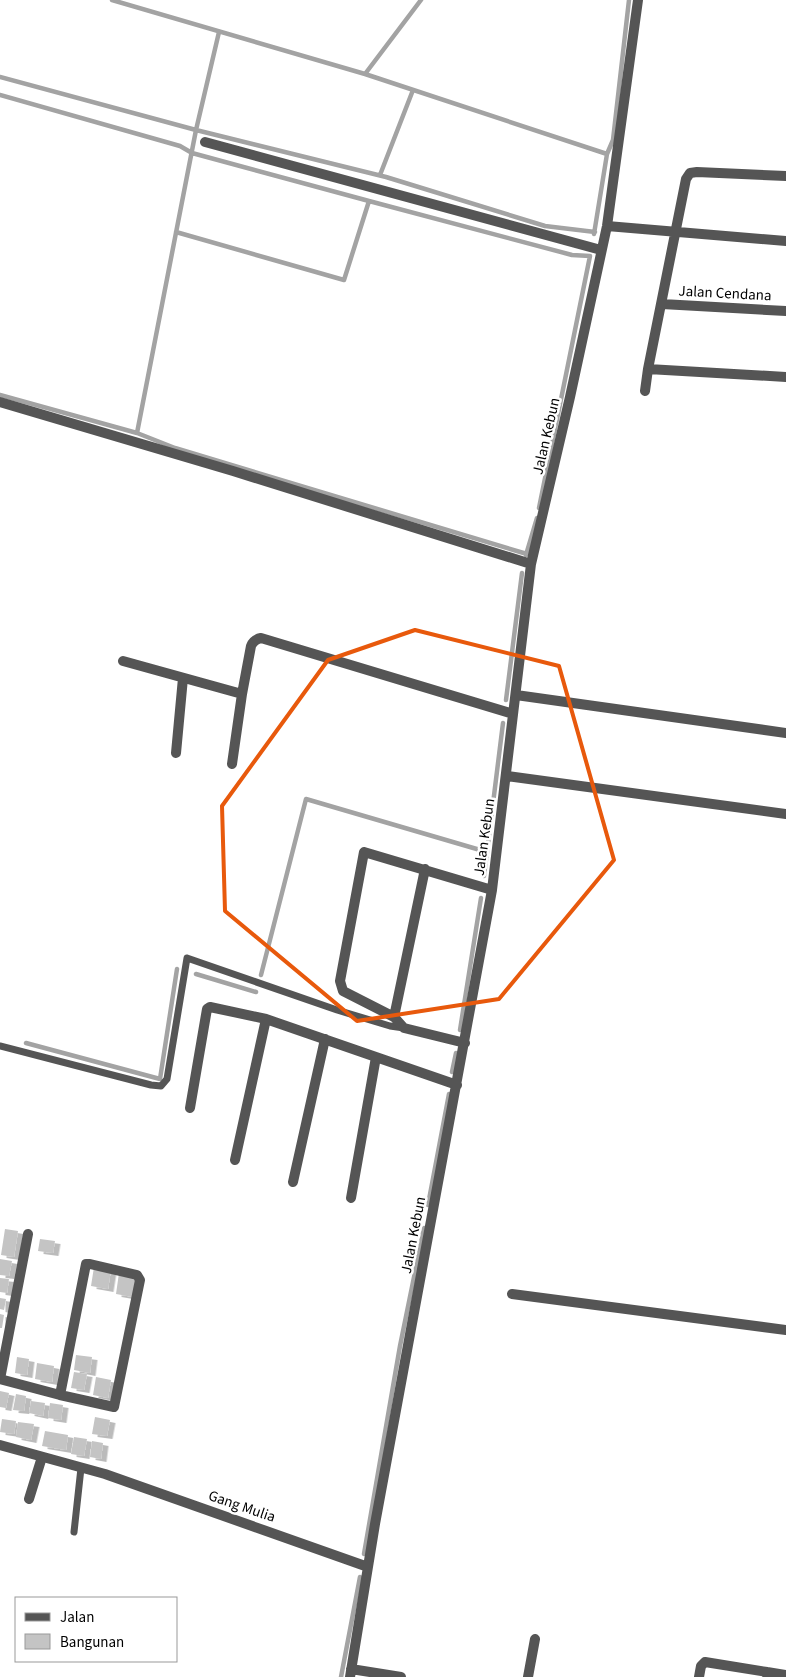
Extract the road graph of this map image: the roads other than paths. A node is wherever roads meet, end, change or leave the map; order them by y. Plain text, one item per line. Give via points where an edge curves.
1 (638, 0) edge
2 (205, 142) dead end
3 (786, 176) edge
4 (606, 226) junction
5 (675, 233) junction
6 (786, 241) edge
7 (602, 250) junction
8 (662, 304) junction
9 (786, 311) edge
10 (648, 370) junction
11 (786, 377) edge
12 (645, 390) dead end
13 (0, 402) edge
14 (531, 564) junction
15 (123, 661) dead end
16 (183, 678) junction
17 (242, 694) junction
18 (516, 695) junction
19 (513, 714) junction
20 (786, 733) edge
21 (176, 754) dead end
22 (232, 764) dead end
23 (507, 776) junction
24 (786, 814) edge
25 (425, 869) junction
26 (492, 890) junction
27 (394, 1017) junction
28 (266, 1019) junction
29 (404, 1028) junction
30 (324, 1039) junction
31 (465, 1043) junction
32 (0, 1046) edge
33 (376, 1057) junction
34 (457, 1085) junction
35 (190, 1108) dead end
36 (235, 1160) dead end
37 (293, 1182) dead end
38 (351, 1198) dead end
39 (28, 1234) dead end
40 (512, 1294) dead end
41 (786, 1330) edge
42 (60, 1395) junction
43 (0, 1445) edge
44 (42, 1457) junction
45 (81, 1468) junction
46 (29, 1500) dead end
47 (74, 1532) dead end
48 (368, 1567) junction
49 (535, 1639) dead end
50 (350, 1673) edge
51 (767, 1674) edge
52 (786, 1675) edge
53 (401, 1677) edge
54 (528, 1677) edge
55 (699, 1677) edge

1 - 4 street, Jalan Kebun
2 - 7 street
3 - 5 street via 690,173
4 - 5 street
4 - 7 street, Jalan Kebun
5 - 6 street
5 - 8 street
7 - 14 street, Jalan Kebun
8 - 9 street, Jalan Cendana
8 - 10 street
10 - 11 street
10 - 12 street
13 - 14 street
14 - 18 street, Jalan Kebun
15 - 16 street
16 - 17 street
16 - 21 street
17 - 19 street via 252,642 261,638
17 - 22 street
18 - 19 street, Jalan Kebun
18 - 20 street
19 - 23 street, Jalan Kebun
23 - 24 street
23 - 26 street, Jalan Kebun
25 - 26 street
25 - 27 street
25 - 27 street via 364,852 340,981 343,991
26 - 31 street, Jalan Kebun
27 - 29 street
28 - 30 street
28 - 35 street via 213,1007 207,1009
28 - 36 street
29 - 31 street
29 - 32 lane via 337,1010 187,958 167,1079 160,1086
30 - 33 street
30 - 37 street
31 - 34 street, Jalan Kebun
33 - 34 street
33 - 38 street
34 - 48 street, Jalan Kebun
39 - 42 street via 0,1380
40 - 41 street
42 - 42 street via 114,1407 140,1280 137,1275 86,1264
43 - 44 street, Gang Mulia
44 - 45 street, Gang Mulia
44 - 46 street
45 - 47 lane
45 - 48 street, Gang Mulia
48 - 50 street, Jalan Kebun
49 - 54 street
50 - 53 street
51 - 52 street
51 - 55 street via 705,1662

